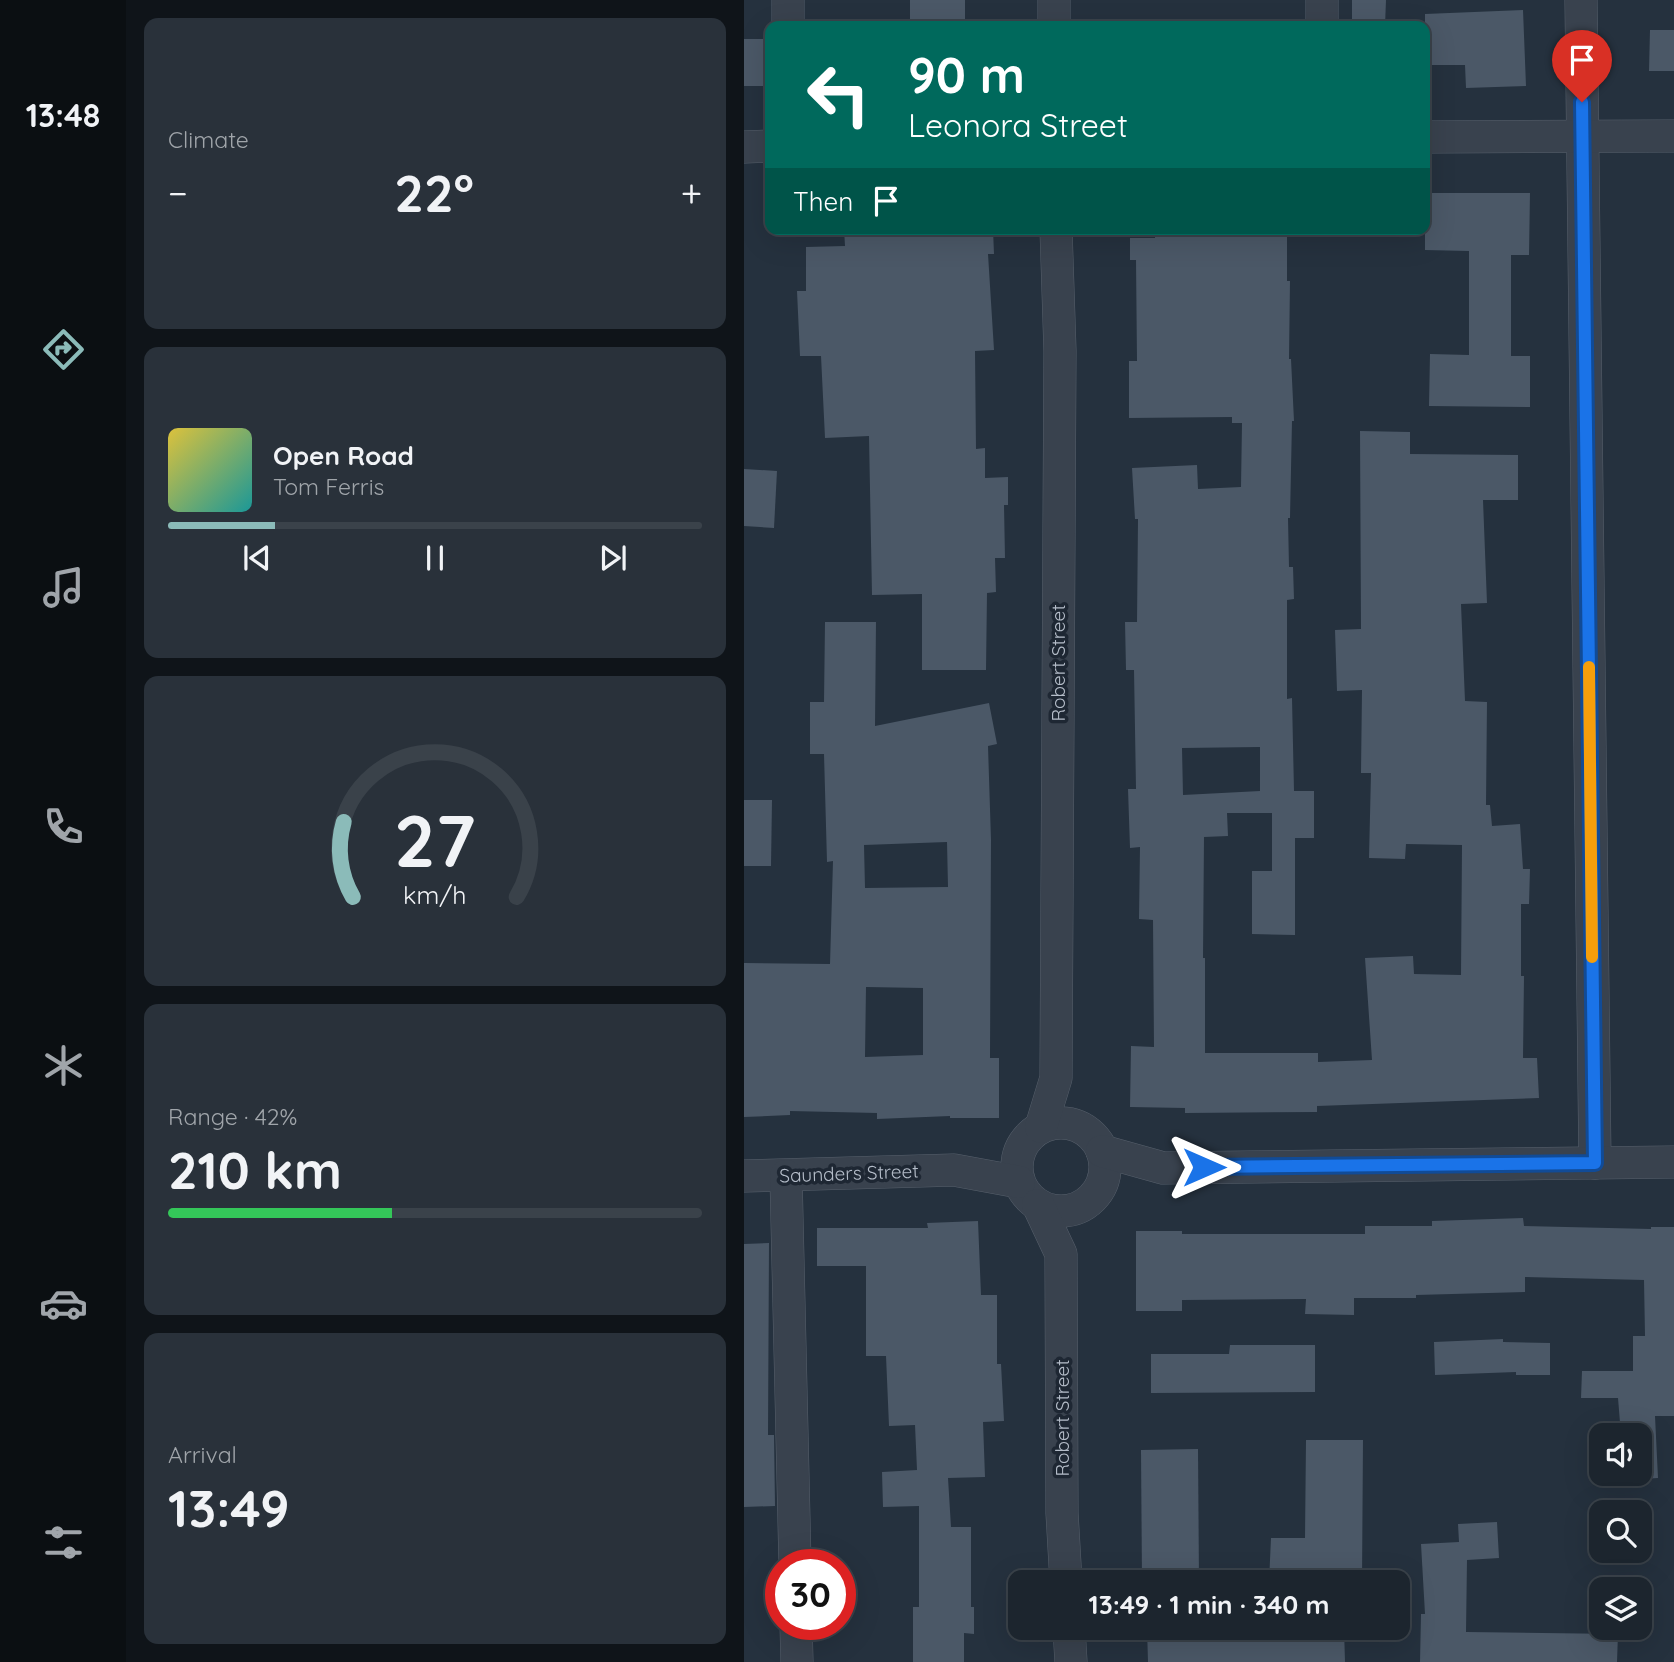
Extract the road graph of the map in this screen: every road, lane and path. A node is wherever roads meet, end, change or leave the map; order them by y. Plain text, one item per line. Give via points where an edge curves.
1 (788, 0) edge
2 (1054, 0) edge
3 (1322, 0) edge
4 (1581, 0) edge
5 (788, 21) edge
6 (1054, 21) edge
7 (1322, 21) edge
8 (1582, 136) junction
9 (1674, 136) edge
10 (1430, 137) edge
11 (744, 146) edge
12 (765, 146) edge
13 (1053, 236) edge
14 (1056, 1078) junction
15 (1031, 1139) junction
16 (1092, 1140) junction
17 (1674, 1162) edge
18 (1595, 1163) junction
19 (1163, 1168) junction
20 (954, 1170) junction
21 (744, 1176) edge
22 (786, 1176) junction
23 (1029, 1194) junction
24 (1091, 1197) junction
25 (1061, 1254) junction
26 (795, 1549) edge
27 (1065, 1570) edge
28 (796, 1640) edge
29 (1070, 1640) edge
30 (797, 1662) edge
31 (1071, 1662) edge

1 - 5 street
2 - 6 street
3 - 7 street
4 - 8 street
8 - 9 street
8 - 10 street
8 - 18 street
11 - 12 street
13 - 14 street, Robert Street via 1060,351
14 - 15 street, Robert Street
14 - 16 street, Robert Street
15 - 16 street, Saunders Street via 1056,1123 1068,1124
15 - 20 street, Saunders Street
15 - 23 street via 1017,1164
16 - 19 street, Saunders Street
16 - 24 street via 1105,1166 1103,1181
17 - 18 street, Saunders Street
18 - 19 street, Saunders Street
19 - 24 street, Saunders Street
20 - 22 street, Saunders Street
20 - 23 street, Saunders Street
21 - 22 street, Saunders Street
22 - 26 street
23 - 24 street, Saunders Street via 1053,1211 1068,1211
23 - 25 street, Robert Street
24 - 25 street, Robert Street
25 - 27 street, Robert Street
28 - 30 street
29 - 31 street

